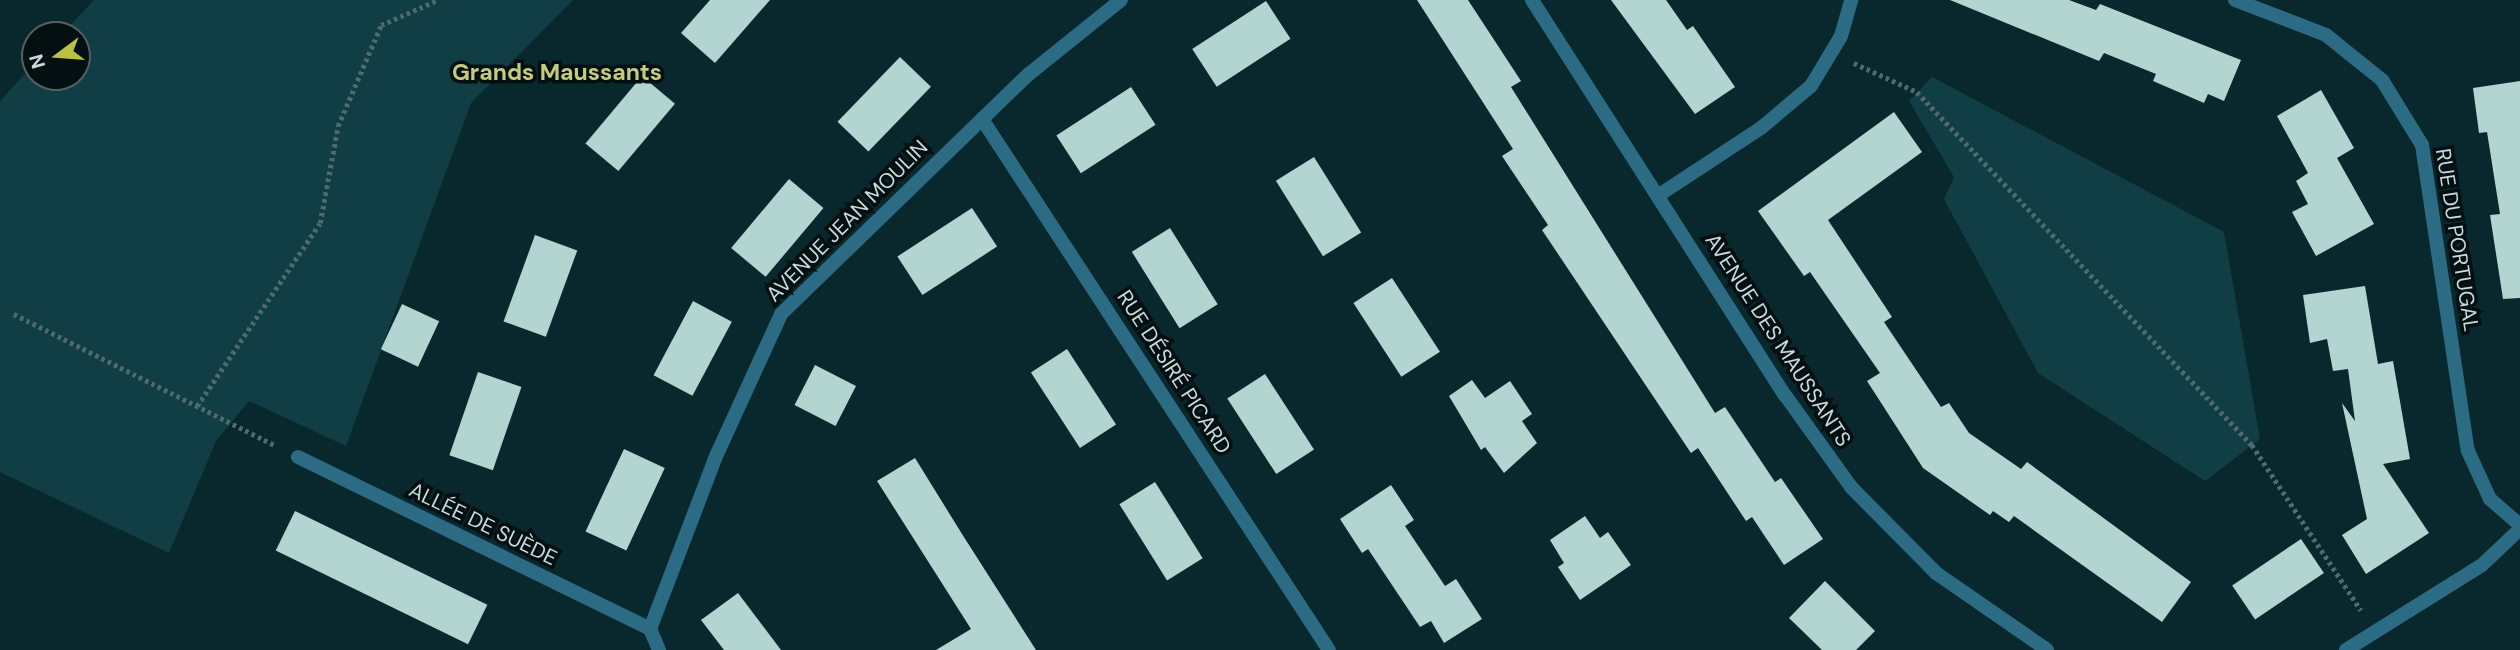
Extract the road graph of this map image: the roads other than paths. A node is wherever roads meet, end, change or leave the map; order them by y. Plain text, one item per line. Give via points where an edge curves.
1 (1121, 0) edge
2 (1532, 0) edge
3 (1851, 0) edge
4 (2235, 0) edge
5 (982, 119) junction
6 (1659, 195) junction
7 (298, 457) road end
8 (2520, 527) edge
9 (650, 628) junction
10 (659, 650) edge
11 (1329, 650) edge
12 (2047, 650) edge
13 (2346, 650) edge

1 - 5 street, AVENUE JEAN MOULIN via 1052,54
2 - 6 street, AVENUE DES MAUSSANTS
3 - 6 street via 1831,52 1811,86 1761,128
4 - 8 street, RUE DU PORTUGAL via 2326,35 2382,80 2422,145 2468,450 2490,499
5 - 9 street, AVENUE JEAN MOULIN via 804,287 770,330
5 - 11 street, RUE DÉSIRÉ PICARD
6 - 12 street, AVENUE DES MAUSSANTS via 1785,395 1851,486 1936,573
7 - 9 street, ALLÉE DE SUÈDE
8 - 13 street via 2482,565
9 - 10 street

